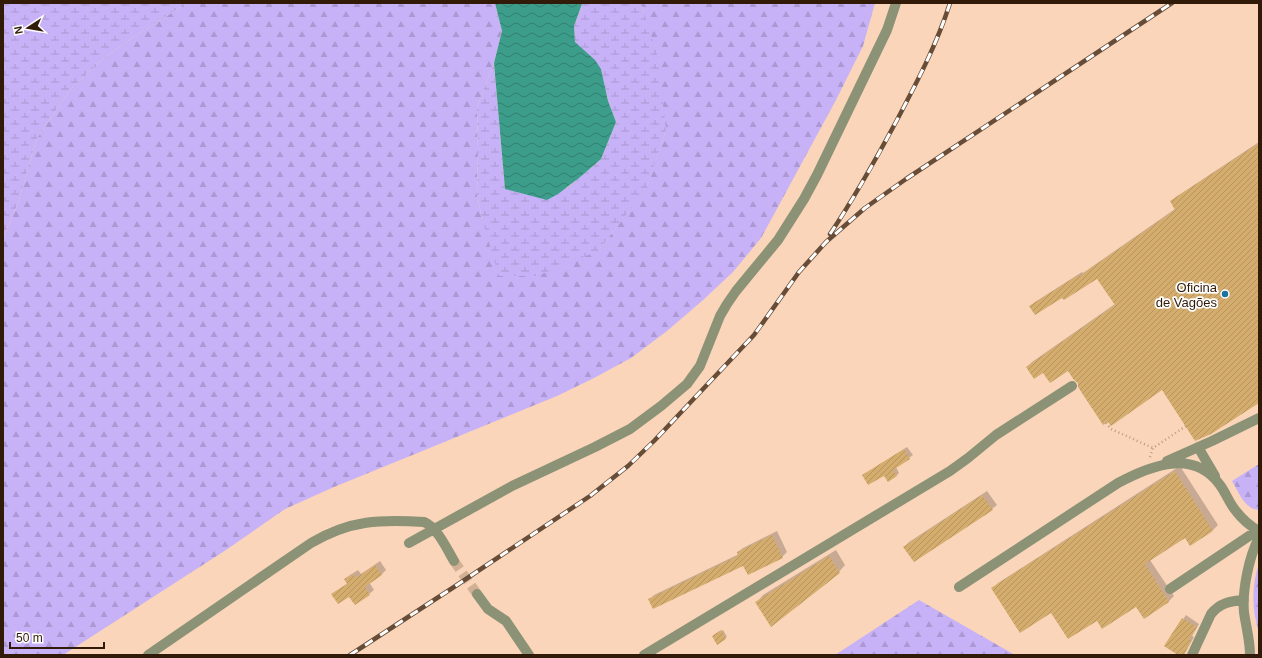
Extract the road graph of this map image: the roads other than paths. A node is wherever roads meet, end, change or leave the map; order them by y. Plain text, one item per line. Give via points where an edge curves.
1 (896, 3) edge
2 (1072, 386) dead end
3 (1259, 418) edge
4 (1198, 447) junction
5 (1147, 470) junction
6 (1220, 485) junction
7 (434, 529) junction
8 (1259, 533) edge
9 (409, 543) dead end
10 (454, 561) tunnel mouth
11 (959, 587) dead end
12 (1170, 589) dead end
13 (477, 594) tunnel mouth
14 (1244, 600) junction
15 (148, 655) edge
16 (529, 655) edge
17 (644, 655) edge
18 (1192, 655) edge
19 (1250, 655) edge

1 - 7 lane via 887,30 808,193 778,240 720,316 700,366 687,384 624,432 512,486
2 - 17 lane via 996,435 950,471
3 - 4 lane
4 - 5 lane
4 - 6 lane
5 - 6 lane via 1174,462 1187,464 1206,471
5 - 11 lane via 1118,483
6 - 8 lane via 1235,511
7 - 9 lane
7 - 10 lane
7 - 15 lane via 424,522 369,522 331,532
8 - 12 lane
8 - 14 lane via 1250,563
13 - 16 lane via 488,609 506,621
14 - 18 lane via 1224,603 1211,614
14 - 19 lane

